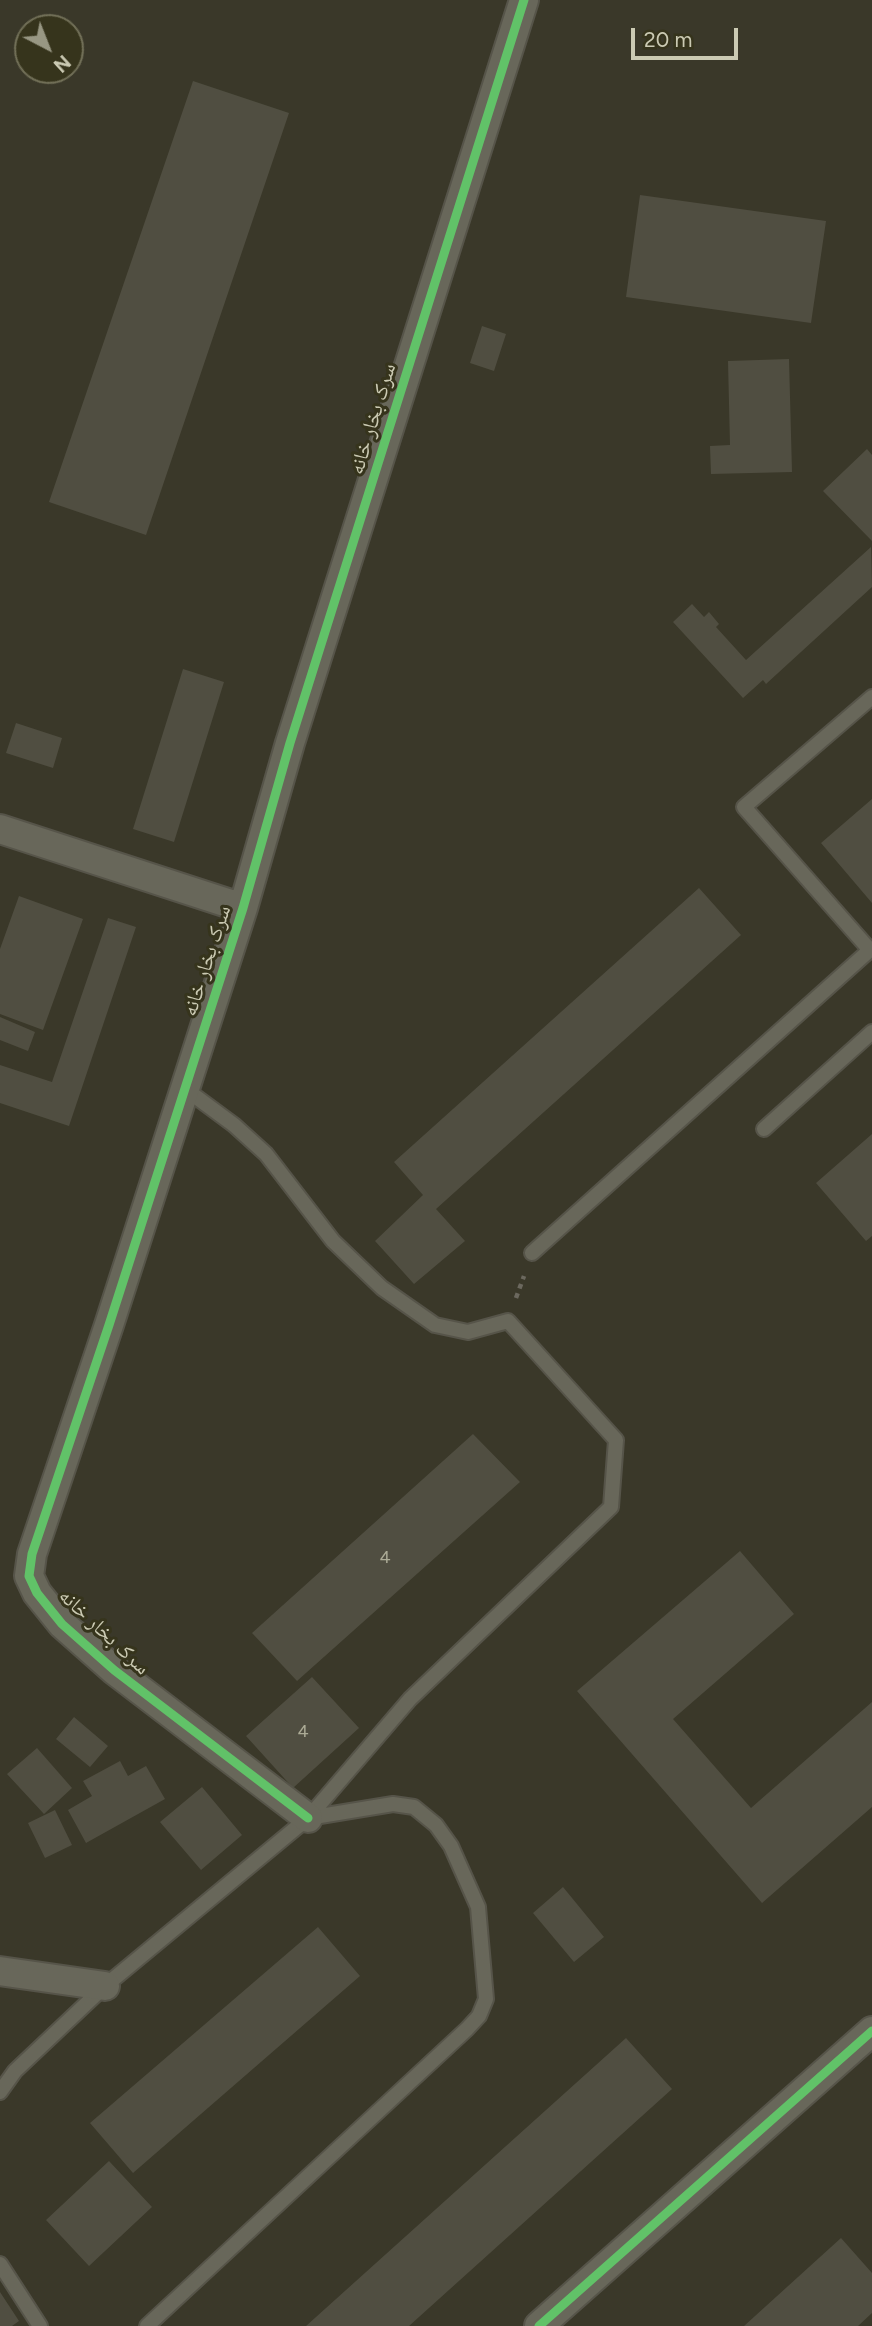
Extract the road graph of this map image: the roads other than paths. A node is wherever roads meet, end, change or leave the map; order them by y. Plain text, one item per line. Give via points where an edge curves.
1 (524, 0) edge
2 (872, 697) edge
3 (0, 829) edge
4 (243, 908) junction
5 (872, 1032) edge
6 (184, 1088) junction
7 (764, 1129) dead end
8 (532, 1253) road end
9 (308, 1818) junction
10 (0, 1971) edge
11 (105, 1986) junction
12 (872, 2031) edge
13 (0, 2092) edge
14 (0, 2264) edge
15 (40, 2326) edge
16 (147, 2326) edge
17 (538, 2326) edge

1 - 4 street, سرک بخار خانه via 290,743
2 - 8 lane via 744,807 870,950
3 - 4 street
4 - 6 street, سرک بخار خانه
5 - 7 lane
6 - 9 street, سرک بخار خانه via 32,1554 29,1576 62,1624 114,1670
6 - 9 lane via 266,1154 333,1241 382,1288 435,1325 468,1332 508,1321 616,1440 611,1507 410,1699
9 - 11 lane
9 - 16 lane via 393,1804 414,1807 436,1825 452,1846 478,1907 486,1999 467,2029
10 - 11 street
11 - 13 lane via 15,2071
12 - 17 street
14 - 15 lane

